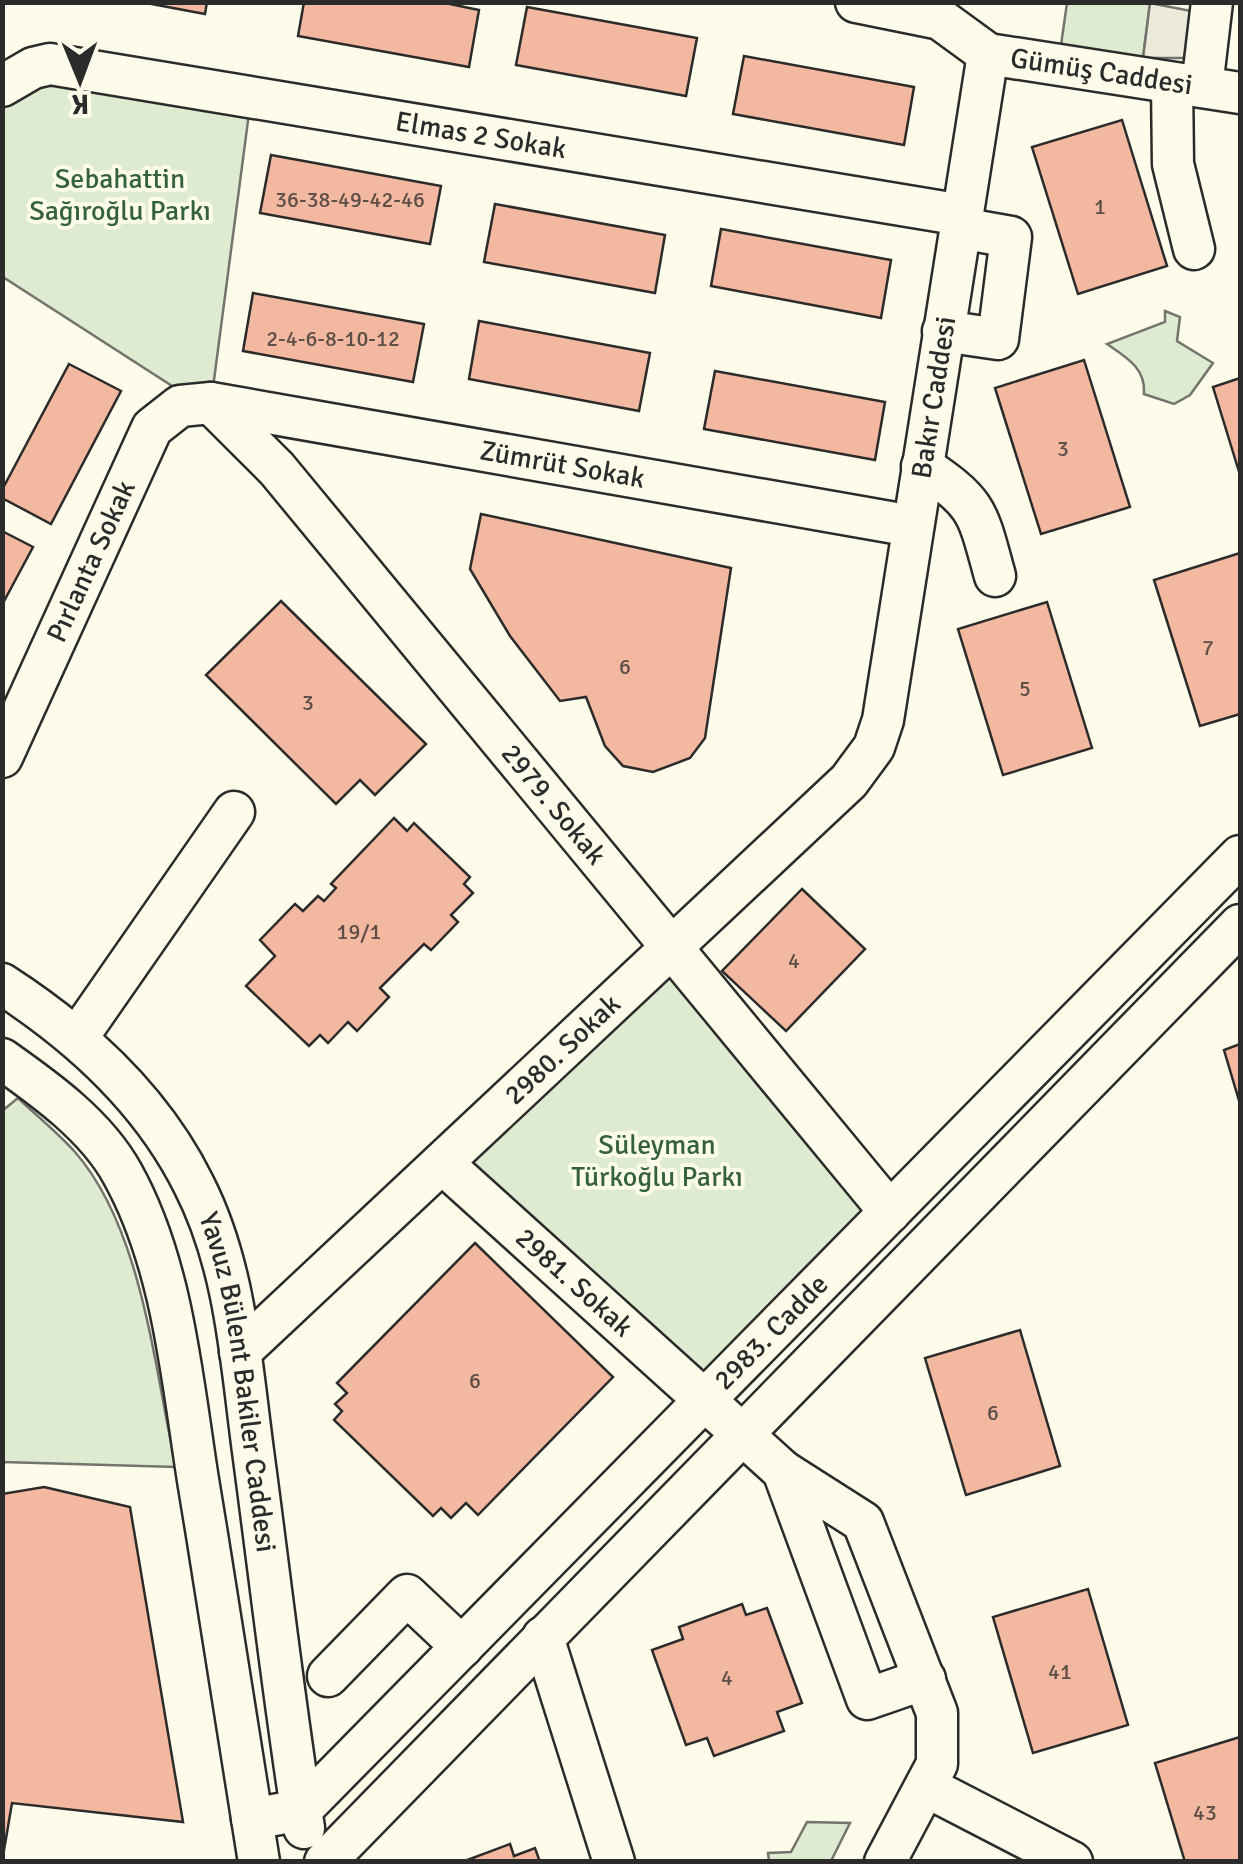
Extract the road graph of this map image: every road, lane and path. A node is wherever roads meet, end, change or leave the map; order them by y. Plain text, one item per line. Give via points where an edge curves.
1 (856, 2) edge
2 (1212, 2) edge
3 (930, 9) edge
4 (988, 54) junction
5 (2, 86) edge
6 (1205, 87) edge
7 (961, 222) junction
8 (1194, 249) dead end
9 (943, 331) junction
10 (212, 402) junction
11 (922, 466) junction
12 (912, 526) junction
13 (995, 576) dead end
14 (877, 741) joint
15 (2, 757) edge
16 (234, 812) dead end
17 (1240, 856) edge
18 (1240, 925) edge
19 (670, 949) junction
20 (2, 984) edge
21 (76, 1038) junction
22 (2, 1058) edge
23 (442, 1163) junction
24 (890, 1212) junction
25 (240, 1352) junction
26 (706, 1398) junction
27 (742, 1432) junction
28 (784, 1471) junction
29 (542, 1638) junction
30 (462, 1647) junction
31 (328, 1676) dead end
32 (924, 1679) junction
33 (927, 1787) junction
34 (301, 1810) junction
35 (252, 1819) junction
36 (258, 1862) edge
37 (309, 1862) edge
38 (325, 1862) edge
39 (614, 1862) edge
40 (885, 1862) edge
41 (1072, 1862) edge

1 - 3 street, Gümüş Caddesi
2 - 6 street
3 - 4 street, Gümüş Caddesi
4 - 6 street, Gümüş Caddesi
4 - 7 street, Bakır Caddesi
5 - 7 street, Elmas 2 Sokak via 50,64
6 - 8 street via 1173,164
7 - 9 street, Bakır Caddesi
7 - 9 street, Elmas 2 Sokak via 1011,237 998,339
9 - 11 street, Bakır Caddesi
10 - 12 street, Zümrüt Sokak
10 - 15 street, Pırlanta Sokak via 180,406 152,428
10 - 19 street, 2979. Sokak via 277,469
11 - 12 street, Bakır Caddesi
11 - 13 street via 976,510
12 - 14 street, Bakır Caddesi
14 - 19 street, 2980. Sokak via 849,781
16 - 21 street
17 - 24 street, 2983. Cadde
18 - 27 street, 2983. Cadde
19 - 23 street, 2980. Sokak
19 - 24 street, 2979. Sokak
20 - 21 street, Yavuz Bülent Bakiler Caddesi
21 - 25 street, Yavuz Bülent Bakiler Caddesi via 140,1102 196,1187 225,1268
22 - 35 street, Yavuz Bülent Bakiler Caddesi via 104,1147 133,1193 150,1238 180,1362
23 - 25 street, 2980. Sokak
23 - 26 street, 2981. Sokak
24 - 26 street, 2983. Cadde
25 - 34 street, Yavuz Bülent Bakiler Caddesi
26 - 27 street, 2981. Sokak
26 - 30 street, 2983. Cadde
27 - 28 street, 2981. Sokak
27 - 29 street, 2983. Cadde
28 - 32 street, 2981. Sokak via 862,1522
28 - 32 street via 866,1699
29 - 38 street, 2983. Cadde
29 - 39 street
30 - 31 street via 407,1595
30 - 34 street, 2983. Cadde
32 - 33 street, 2981. Sokak via 940,1732 939,1758
33 - 40 street, 2981. Sokak
33 - 41 street
34 - 35 street
34 - 37 street, Yavuz Bülent Bakiler Caddesi
35 - 36 street, Yavuz Bülent Bakiler Caddesi

